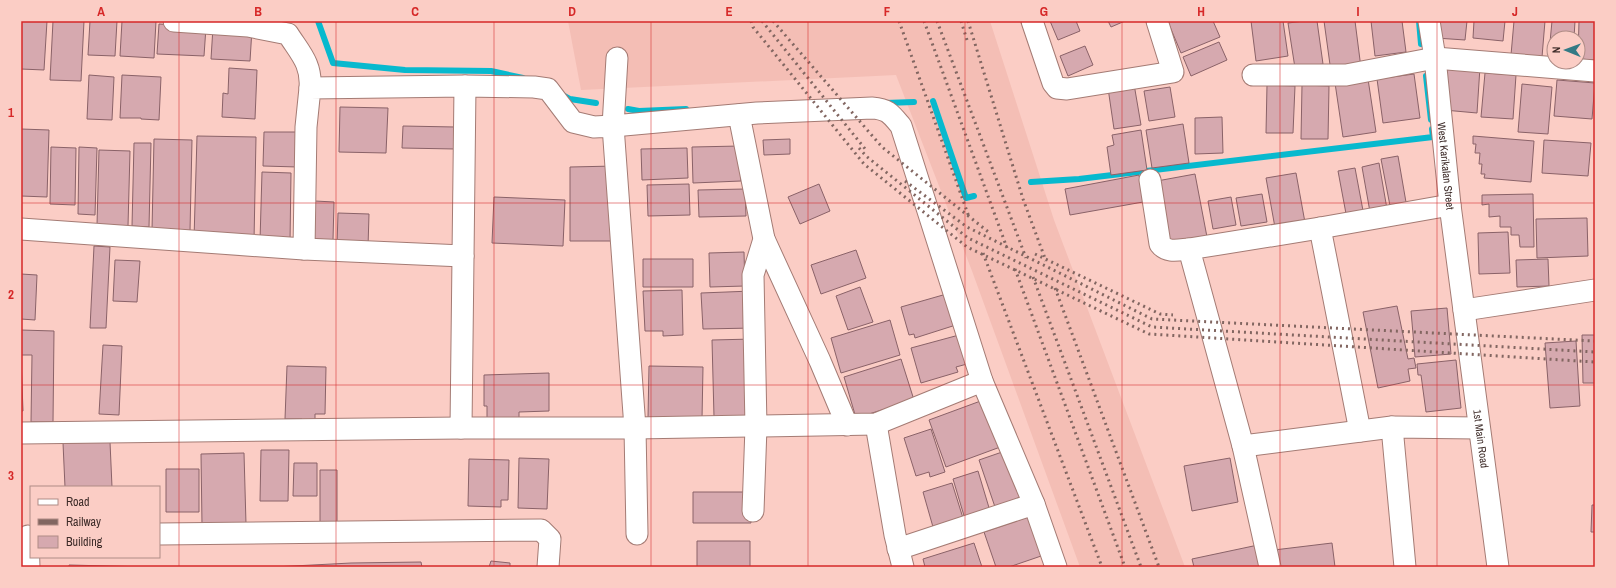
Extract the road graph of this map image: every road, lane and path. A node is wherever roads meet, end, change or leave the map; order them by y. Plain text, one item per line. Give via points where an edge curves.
1 (174, 21) edge
2 (1032, 21) edge
3 (1157, 21) edge
4 (1430, 21) edge
5 (617, 58) dead end
6 (1435, 58) junction
7 (1595, 71) edge
8 (1253, 75) dead end
9 (465, 86) junction
10 (310, 88) junction
11 (739, 115) junction
12 (613, 126) junction
13 (1150, 180) dead end
14 (1450, 205) junction
15 (1320, 228) junction
16 (21, 229) edge
17 (764, 239) junction
18 (304, 249) junction
19 (1190, 249) junction
20 (463, 256) junction
21 (1595, 290) edge
22 (1464, 310) junction
23 (982, 381) junction
24 (876, 424) junction
25 (846, 425) junction
26 (756, 427) junction
27 (1392, 427) junction
28 (461, 428) junction
29 (635, 428) junction
30 (1478, 428) junction
31 (1360, 431) junction
32 (21, 433) edge
33 (1243, 446) junction
34 (1034, 504) junction
35 (753, 511) dead end
36 (160, 534) edge
37 (638, 534) dead end
38 (27, 536) edge
39 (901, 558) edge
40 (29, 567) edge
41 (548, 567) edge
42 (1056, 567) edge
43 (1270, 567) edge
44 (1405, 567) edge
45 (1498, 567) edge

1 - 10 street via 248,26 288,34 306,61
2 - 3 street via 1053,83 1057,88 1067,89 1173,72
4 - 6 street, West Karikalan Street
5 - 12 street
6 - 7 street
6 - 8 street via 1346,75
6 - 14 street, West Karikalan Street
9 - 10 street
9 - 12 street via 548,89 573,122 594,127
9 - 20 street
10 - 18 street via 306,127
11 - 12 street
11 - 17 street
11 - 23 street via 872,108 883,109 892,116 901,126
12 - 29 street
13 - 19 street via 1160,244 1164,249 1171,251
14 - 15 street
14 - 22 street, West Karikalan Street
15 - 19 street
15 - 31 street
16 - 18 street
17 - 25 street via 820,361
17 - 26 street via 753,275
18 - 20 street
19 - 33 street
20 - 28 street
21 - 22 street
22 - 30 street, 1st Main Road
23 - 24 street
23 - 34 street
24 - 25 street
24 - 39 street
25 - 26 street
26 - 29 street
26 - 35 street
27 - 30 street
27 - 31 street
27 - 44 street
28 - 29 street
28 - 32 street
29 - 37 street
30 - 45 street, 1st Main Road
31 - 33 street
33 - 43 street
34 - 39 street
34 - 42 street
36 - 41 street via 540,530 550,539
38 - 40 street

